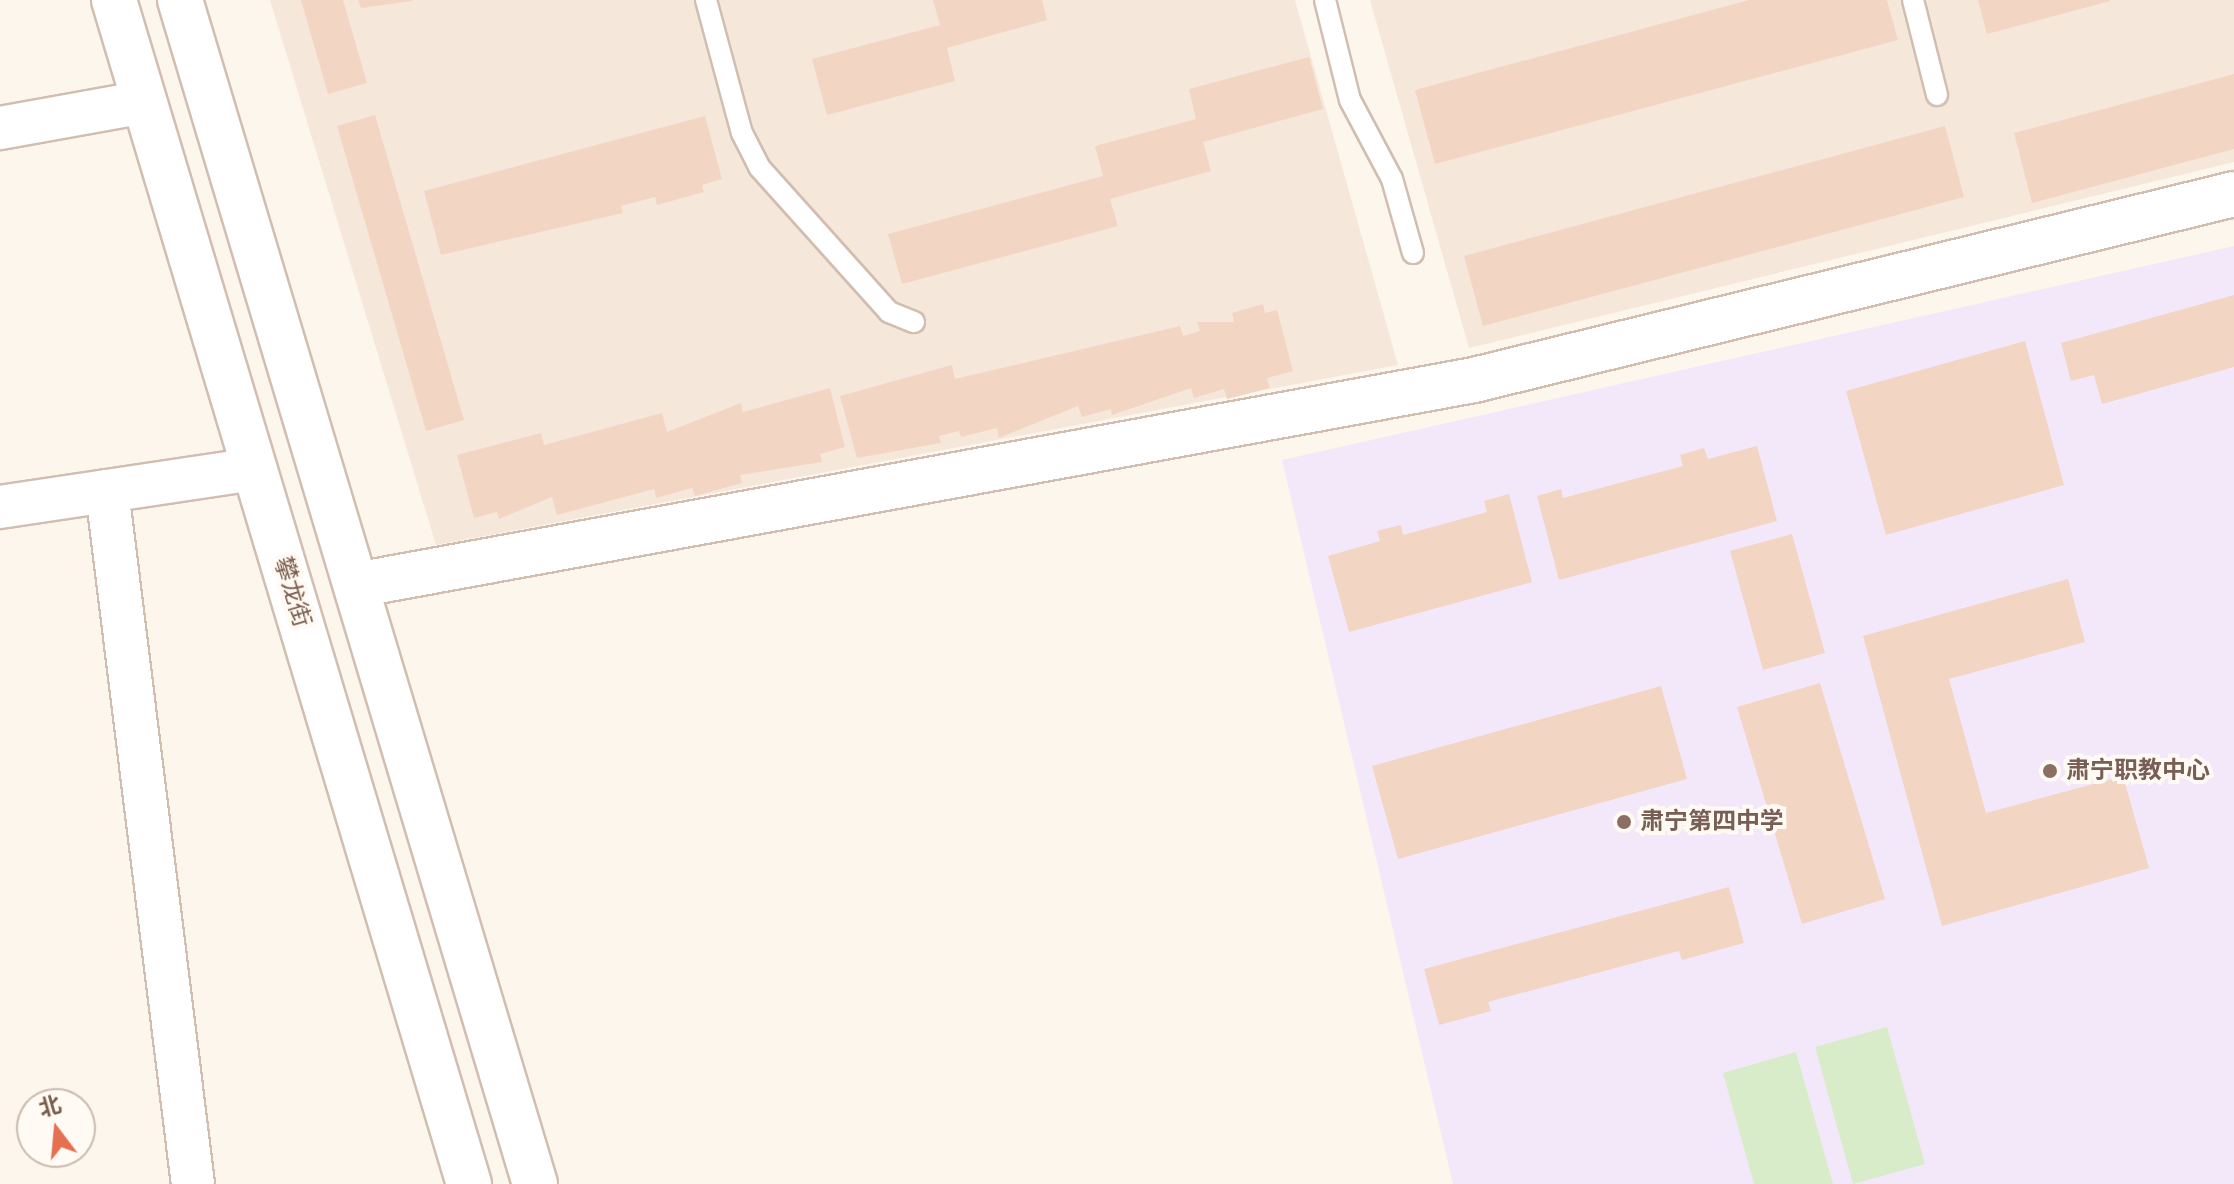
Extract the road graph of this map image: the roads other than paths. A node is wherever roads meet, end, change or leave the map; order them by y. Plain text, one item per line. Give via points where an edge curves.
1 (114, 0) edge
2 (180, 0) edge
3 (706, 0) edge
4 (1325, 0) edge
5 (1913, 0) edge
6 (1937, 95) dead end
7 (145, 102) junction
8 (0, 128) edge
9 (2234, 194) edge
10 (1413, 253) dead end
11 (914, 322) dead end
12 (255, 469) junction
13 (107, 491) junction
14 (0, 507) edge
15 (356, 585) junction
16 (193, 1184) edge
17 (469, 1184) edge
18 (535, 1184) edge

1 - 7 street, 攀龙街
2 - 15 street
3 - 11 lane via 742,133 759,167 889,312
4 - 10 lane via 1350,100 1392,179
5 - 6 lane
7 - 8 street
7 - 12 street, 攀龙街
9 - 15 street via 1474,380
12 - 13 street
12 - 17 street, 攀龙街
13 - 14 street
13 - 16 street
15 - 18 street

